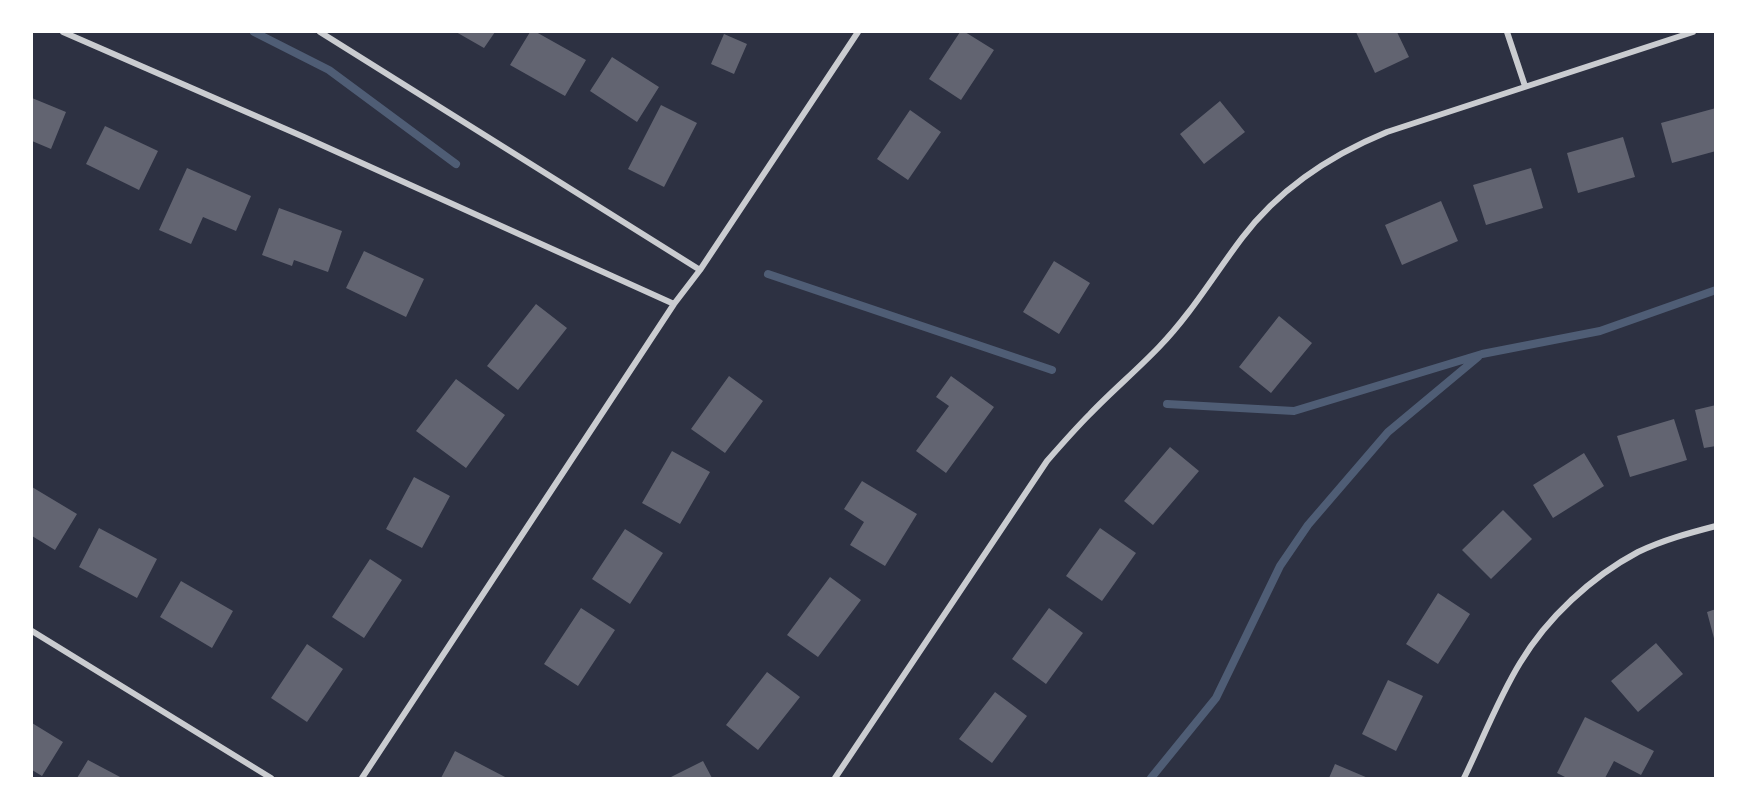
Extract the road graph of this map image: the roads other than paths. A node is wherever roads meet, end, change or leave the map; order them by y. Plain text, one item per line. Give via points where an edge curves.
1 (63, 32) edge
2 (320, 32) edge
3 (858, 32) edge
4 (1507, 32) edge
5 (1693, 32) edge
6 (1525, 86) junction
7 (700, 270) junction
8 (674, 304) junction
9 (1716, 526) edge
10 (32, 631) edge
11 (271, 778) edge
12 (362, 778) edge
13 (835, 778) edge
14 (1464, 778) edge

1 - 8 street
2 - 7 street
3 - 7 street
4 - 6 street
5 - 6 street
6 - 13 street via 1357,145 1291,187 1258,218 1159,347 1047,461
7 - 8 street
8 - 12 street
9 - 14 street via 1639,552 1606,571 1560,610 1519,665
10 - 11 street

